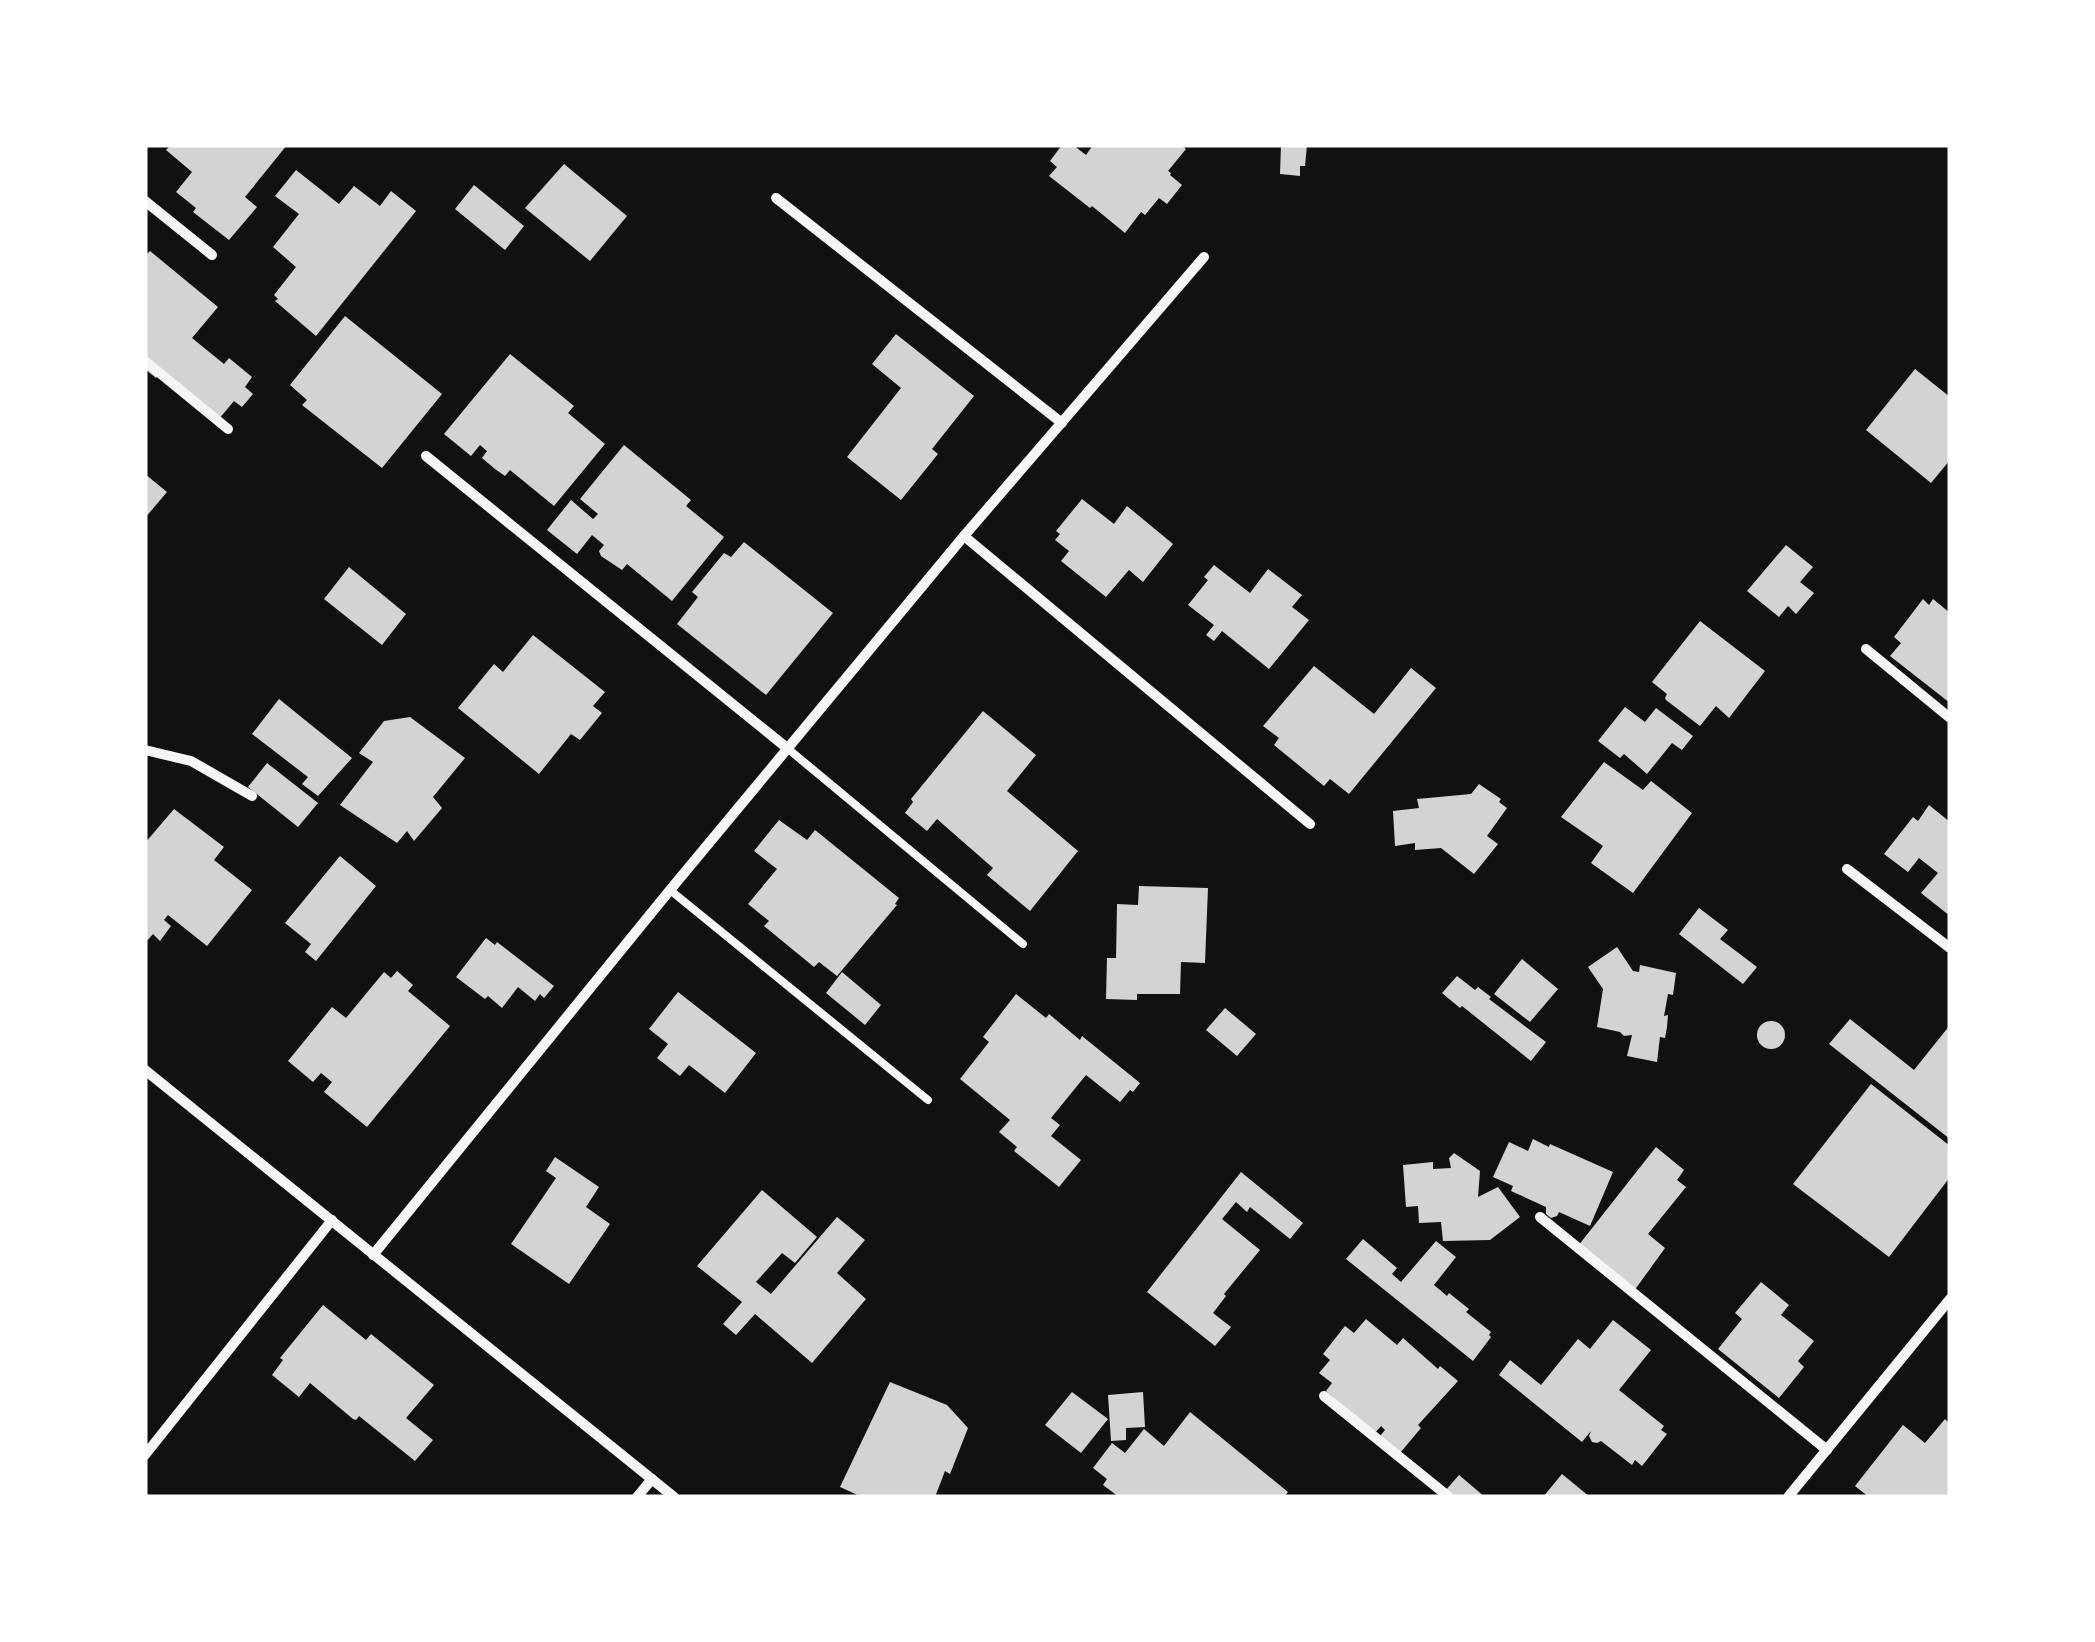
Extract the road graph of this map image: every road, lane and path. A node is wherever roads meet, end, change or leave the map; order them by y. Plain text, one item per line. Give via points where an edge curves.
1 (776, 198) dead end
2 (145, 201) edge
3 (212, 255) dead end
4 (1204, 256) dead end
5 (145, 361) edge
6 (1062, 423) junction
7 (228, 429) dead end
8 (426, 456) dead end
9 (964, 536) junction
10 (1866, 649) dead end
11 (1950, 718) edge
12 (787, 748) junction
13 (145, 750) edge
14 (252, 796) dead end
15 (1310, 824) dead end
16 (1847, 870) dead end
17 (670, 890) junction
18 (1023, 944) dead end
19 (1950, 948) edge
20 (145, 1070) edge
21 (928, 1100) dead end
22 (1540, 1217) dead end
23 (332, 1220) junction
24 (373, 1254) junction
25 (1950, 1299) edge
26 (1324, 1396) dead end
27 (1827, 1450) junction
28 (145, 1455) edge
29 (652, 1479) junction
30 (637, 1497) edge
31 (674, 1497) edge
32 (1449, 1497) edge
33 (1788, 1497) edge

1 - 6 street
2 - 3 street
4 - 6 street
5 - 7 street
6 - 9 street
8 - 12 street
9 - 12 street
9 - 15 street
10 - 11 street
12 - 17 street
12 - 18 lane
13 - 14 street via 191,761
16 - 19 street
17 - 21 lane
17 - 24 street
20 - 23 street
22 - 27 street
23 - 24 street
23 - 28 street
24 - 29 street
25 - 27 street
26 - 32 street
27 - 33 street
29 - 30 street
29 - 31 street

